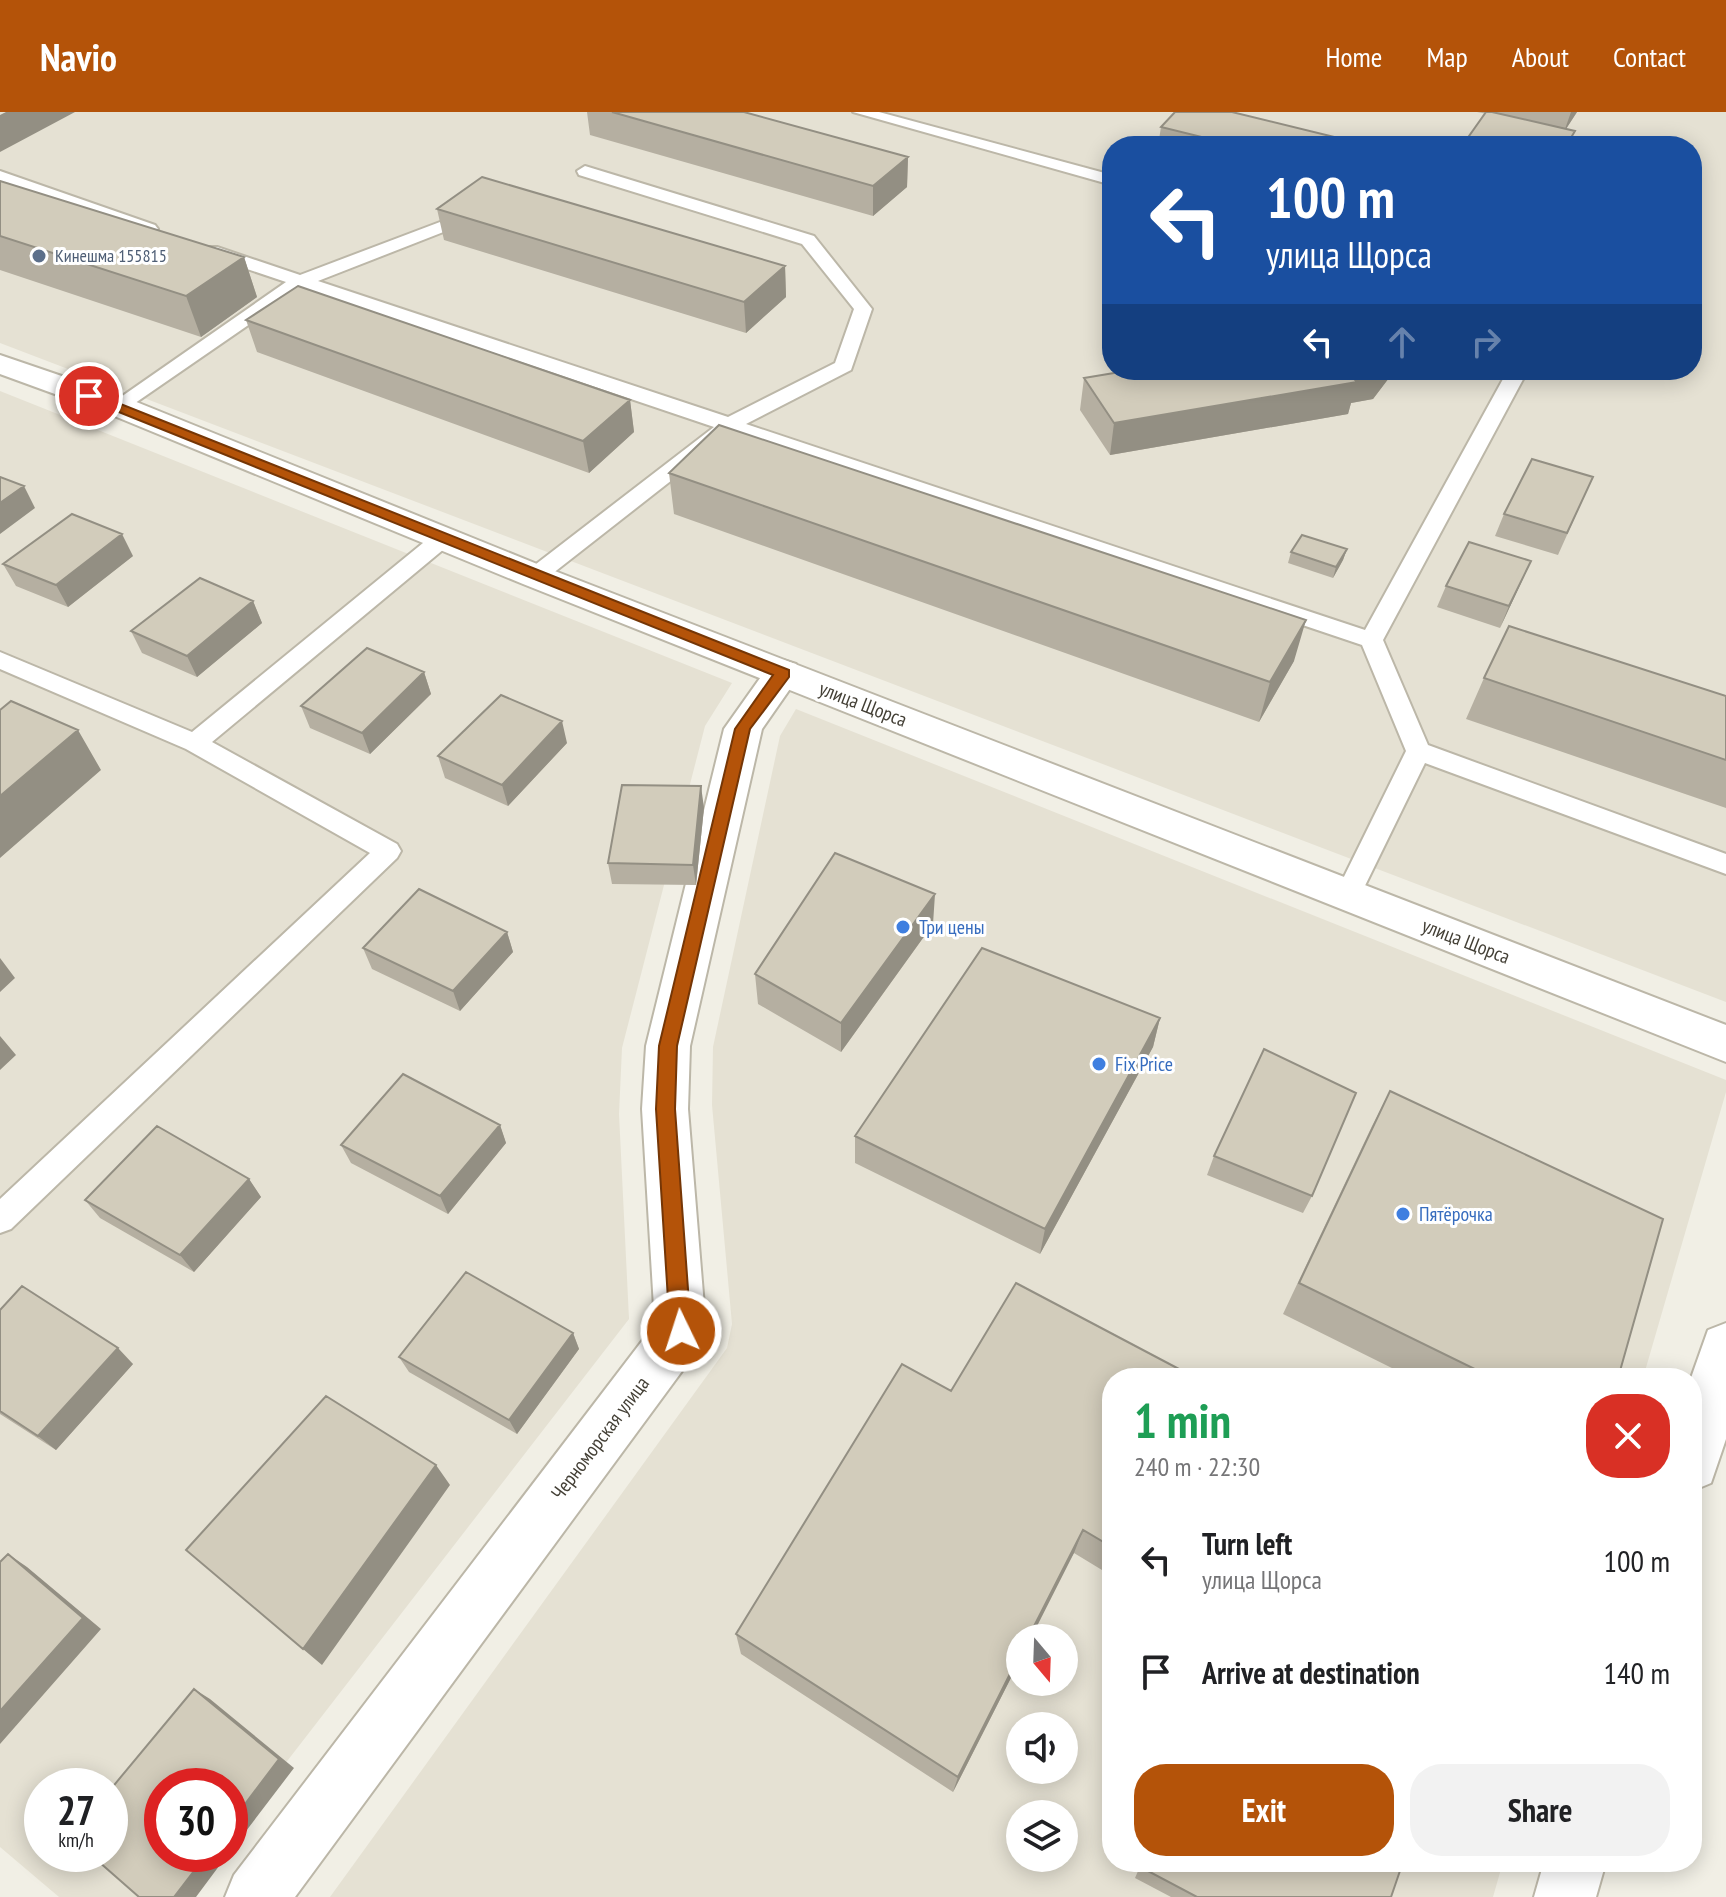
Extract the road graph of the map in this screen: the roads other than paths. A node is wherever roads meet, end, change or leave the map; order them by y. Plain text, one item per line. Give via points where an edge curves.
1 (861, 112) edge
2 (585, 171) dead end
3 (0, 176) edge
4 (1102, 177) edge
5 (440, 227) edge
6 (164, 234) edge
7 (194, 245) edge
8 (298, 282) junction
9 (0, 364) edge
10 (1513, 380) edge
11 (118, 406) junction
12 (730, 424) junction
13 (442, 539) junction
14 (535, 576) junction
15 (1371, 640) junction
16 (0, 660) edge
17 (783, 673) junction
18 (195, 743) junction
19 (1418, 751) junction
20 (1726, 864) edge
21 (1348, 895) junction
22 (1726, 1044) edge
23 (0, 1219) edge
24 (1726, 1347) edge
25 (1702, 1430) edge
26 (1572, 1872) edge
27 (256, 1897) edge
28 (1565, 1897) edge

1 - 4 lane
2 - 12 lane via 808,240 863,309 844,366
3 - 6 lane
5 - 8 lane
7 - 8 lane
8 - 11 lane
8 - 12 lane
9 - 11 street, улица Щорса
10 - 15 lane
11 - 13 street, улица Щорса
12 - 14 lane
12 - 15 lane
13 - 14 street, улица Щорса
13 - 18 lane
14 - 17 street, улица Щорса
15 - 19 lane
16 - 18 lane
17 - 21 street, улица Щорса
17 - 27 street, Черноморская улица via 743,729 668,1046 665,1109 681,1331
18 - 23 lane via 388,851
19 - 20 lane
19 - 21 lane
21 - 22 street, улица Щорса
24 - 25 street
26 - 28 street

